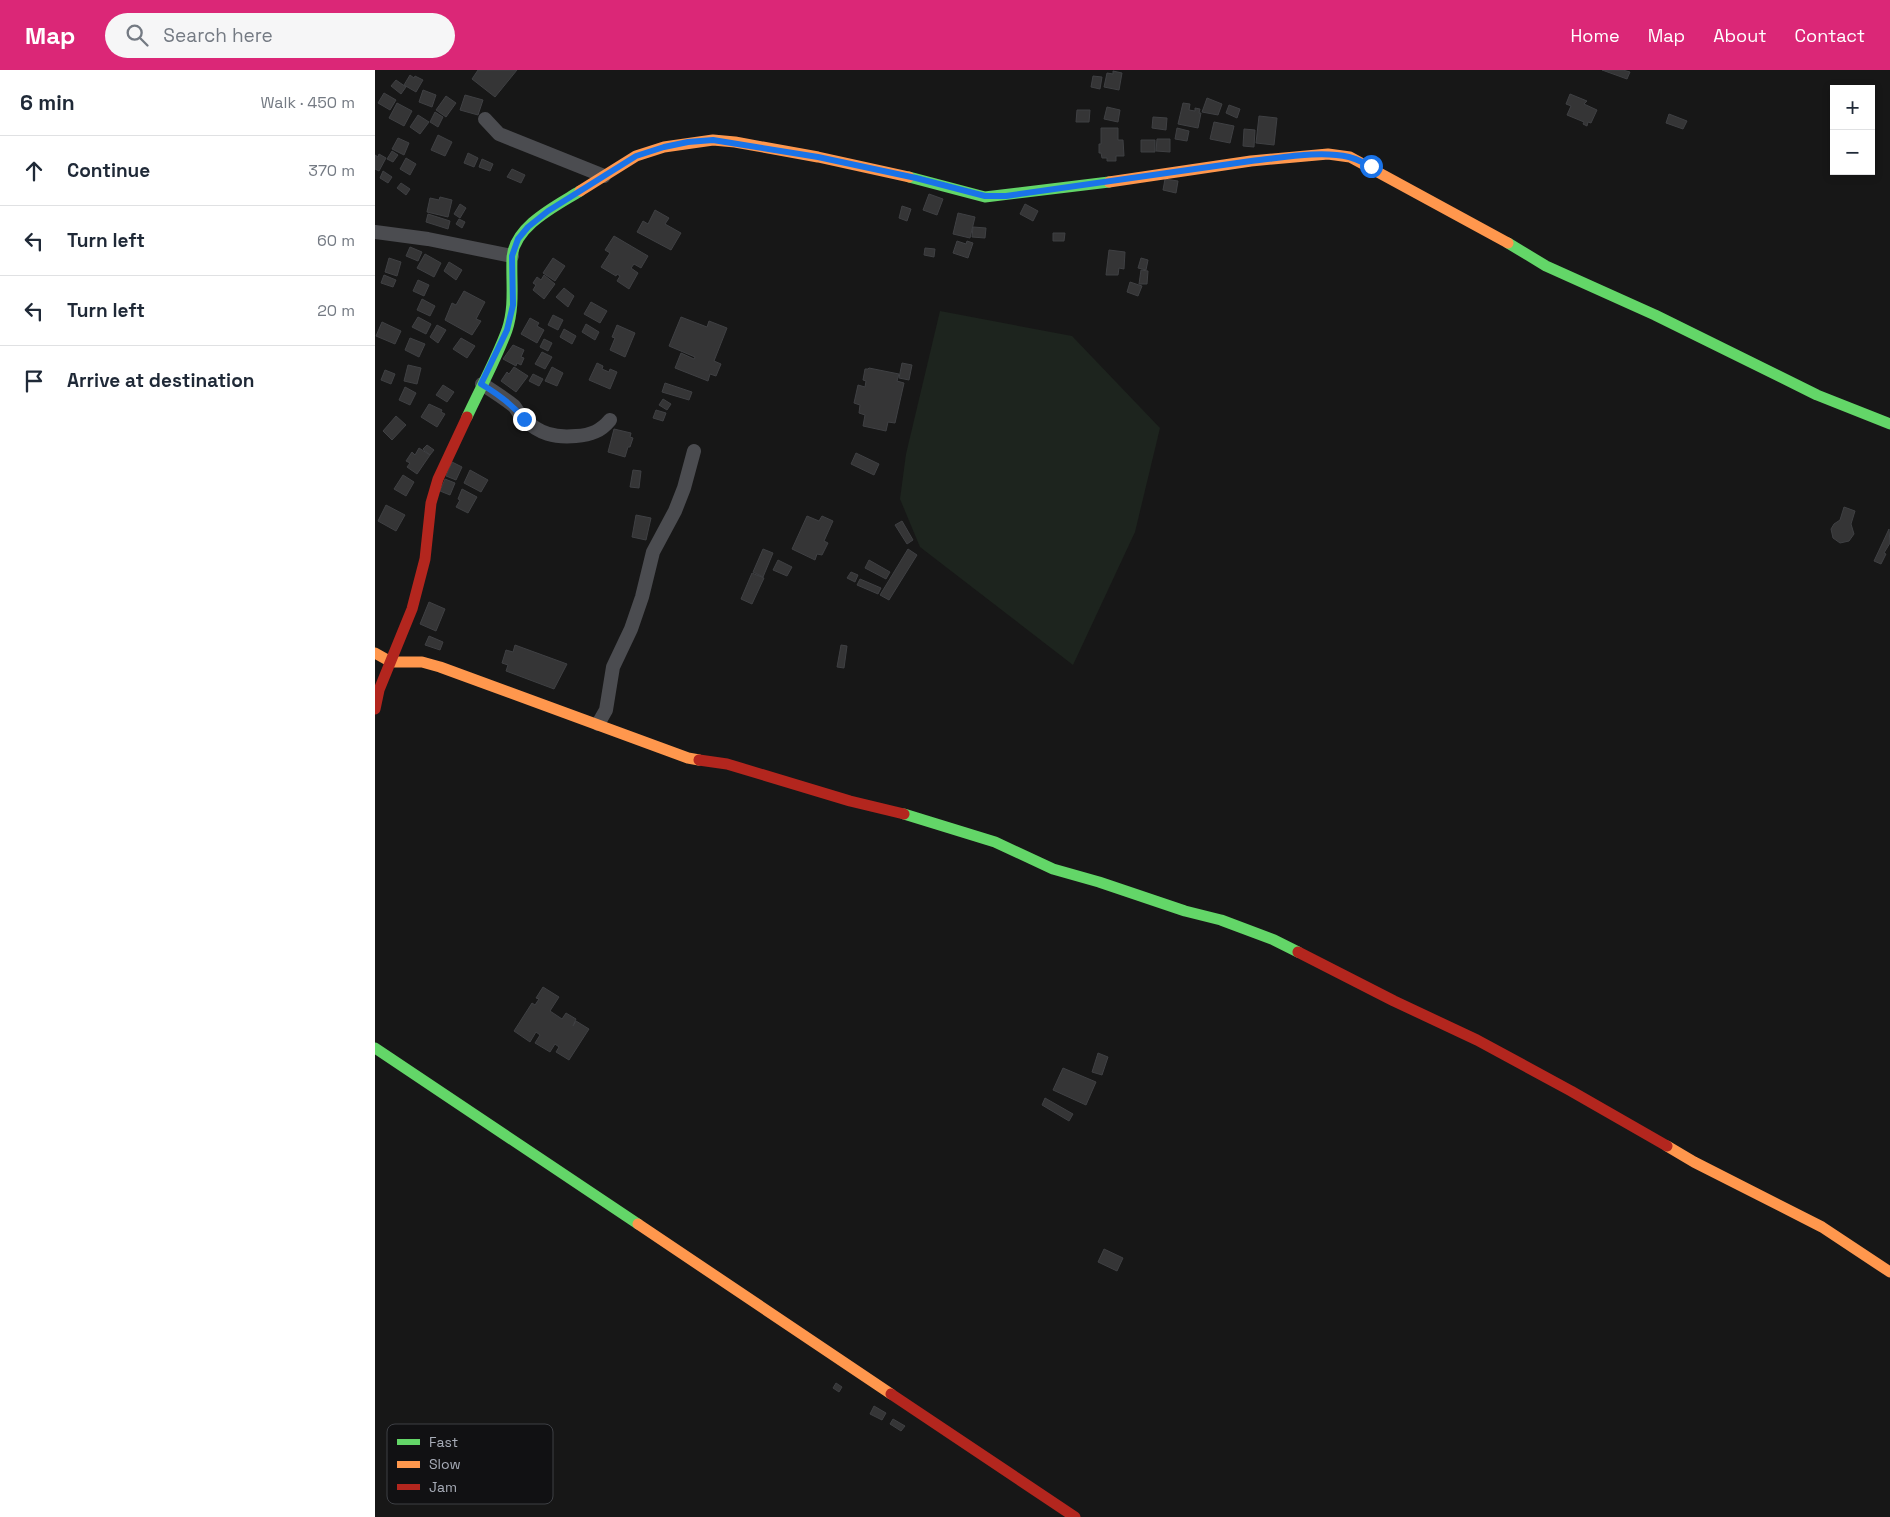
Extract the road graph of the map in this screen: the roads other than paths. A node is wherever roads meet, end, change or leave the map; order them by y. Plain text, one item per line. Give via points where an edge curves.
1 (485, 119) dead end
2 (604, 176) junction
3 (375, 232) edge
4 (512, 256) junction
5 (481, 384) junction
6 (610, 420) dead end
7 (1890, 424) edge
8 (694, 451) dead end
9 (375, 653) edge
10 (391, 662) junction
11 (375, 709) edge
12 (598, 724) junction
13 (375, 1048) edge
14 (1890, 1272) edge
15 (1075, 1517) edge

1 - 2 street via 499,134
2 - 4 street via 528,227 518,239
2 - 7 street via 636,156 688,142 713,140 818,157 985,196 1006,196 1251,161 1328,154 1350,157 1491,232 1546,266 1655,315 1817,395
3 - 4 street
4 - 5 street via 513,305 507,330
5 - 6 street via 515,407 537,429 553,437 596,432
5 - 10 street via 438,479 431,503 425,559 412,609
8 - 12 street via 675,511 653,552 634,621 613,667 606,710
9 - 10 street
10 - 11 street
10 - 12 street via 422,662 440,667
12 - 14 street via 688,758 727,764 995,842 1053,869 1221,920 1274,940 1394,1002 1477,1040 1695,1162 1822,1227
13 - 15 street

